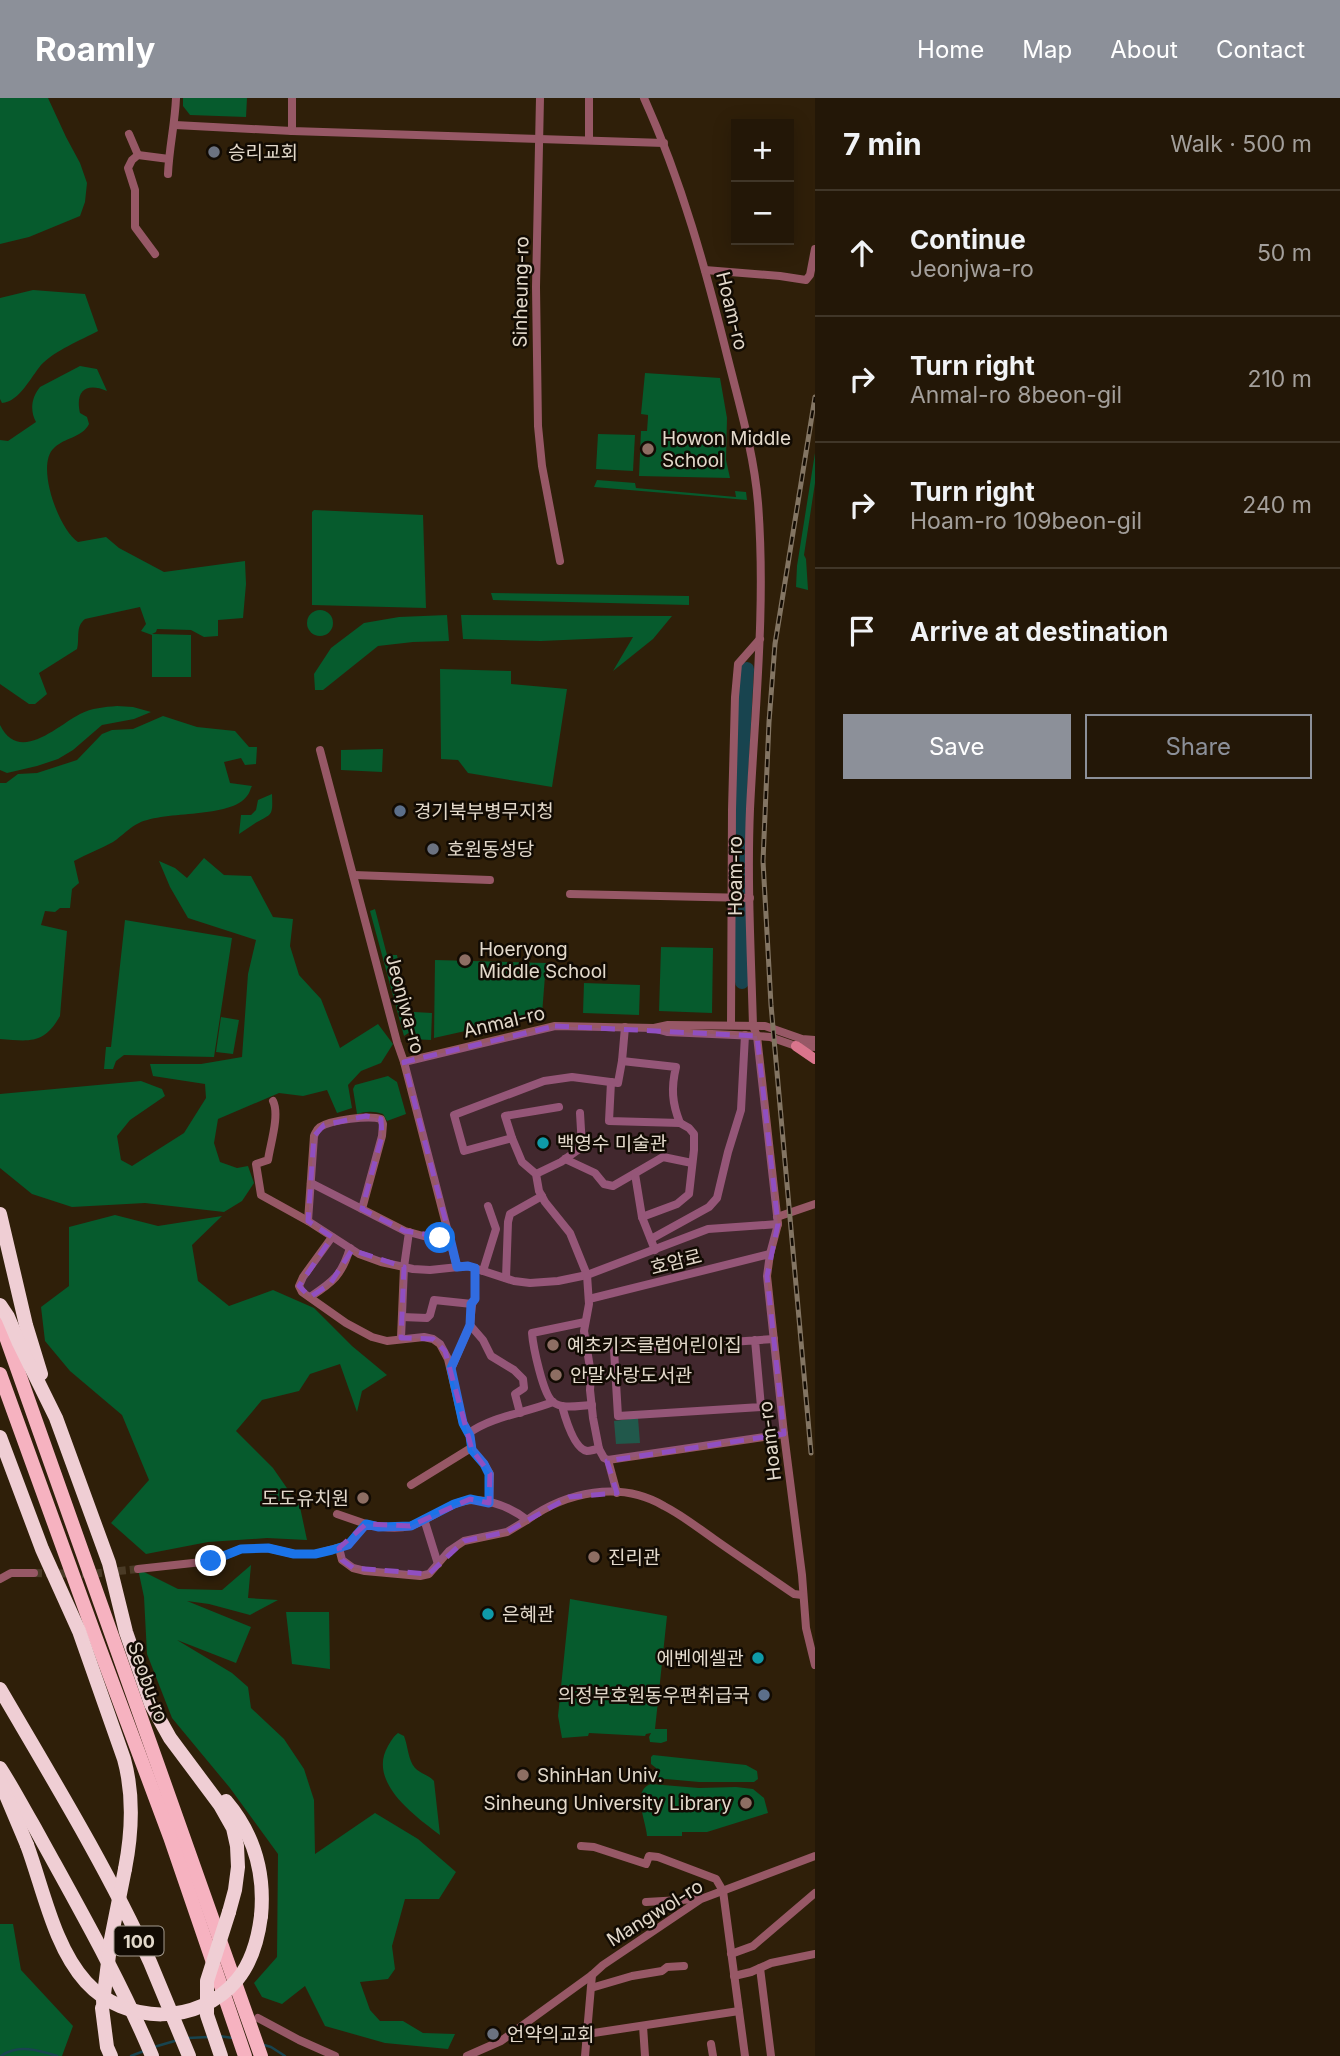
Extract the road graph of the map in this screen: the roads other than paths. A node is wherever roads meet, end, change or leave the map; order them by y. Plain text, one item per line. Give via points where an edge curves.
1 (176, 98) edge
2 (292, 98) edge
3 (540, 98) edge
4 (589, 98) edge
5 (644, 98) edge
6 (175, 125) junction
7 (292, 131) junction
8 (129, 134) dead end
9 (539, 138) junction
10 (589, 140) junction
11 (664, 143) junction
12 (138, 155) junction
13 (169, 159) junction
14 (168, 174) dead end
15 (815, 248) edge
16 (155, 254) dead end
17 (705, 270) junction
18 (561, 561) dead end
19 (760, 639) junction
20 (320, 750) dead end
21 (732, 810) junction
22 (750, 811) junction
23 (354, 875) junction
24 (490, 880) dead end
25 (570, 894) dead end
26 (732, 898) junction
27 (750, 898) junction
28 (731, 1025) junction
29 (753, 1026) junction
30 (625, 1027) junction
31 (653, 1028) junction
32 (745, 1035) junction
33 (757, 1035) junction
34 (815, 1040) edge
35 (796, 1045) junction
36 (815, 1047) edge
37 (815, 1059) edge
38 (622, 1060) junction
39 (404, 1062) junction
40 (611, 1082) junction
41 (273, 1101) dead end
42 (559, 1107) dead end
43 (580, 1113) dead end
44 (680, 1123) junction
45 (512, 1138) junction
46 (565, 1159) junction
47 (692, 1163) junction
48 (536, 1174) junction
49 (635, 1174) junction
50 (311, 1183) junction
51 (542, 1196) junction
52 (815, 1204) edge
53 (488, 1206) dead end
54 (362, 1209) junction
55 (0, 1214) edge
56 (642, 1217) junction
57 (308, 1221) junction
58 (777, 1221) junction
59 (409, 1232) junction
60 (332, 1237) junction
61 (450, 1238) junction
62 (651, 1239) junction
63 (350, 1248) junction
64 (655, 1250) junction
65 (770, 1254) junction
66 (404, 1267) junction
67 (457, 1267) junction
68 (479, 1270) junction
69 (587, 1275) junction
70 (506, 1278) junction
71 (310, 1297) junction
72 (589, 1299) junction
73 (471, 1304) junction
74 (0, 1305) edge
75 (402, 1317) junction
76 (0, 1320) edge
77 (585, 1322) junction
78 (470, 1325) junction
79 (401, 1338) junction
80 (774, 1339) junction
81 (755, 1340) junction
82 (451, 1368) junction
83 (0, 1374) edge
84 (552, 1402) junction
85 (592, 1405) junction
86 (562, 1406) junction
87 (520, 1413) junction
88 (56, 1418) junction
89 (469, 1433) junction
90 (784, 1434) junction
91 (0, 1437) edge
92 (471, 1448) junction
93 (598, 1449) junction
94 (608, 1461) junction
95 (411, 1485) dead end
96 (617, 1493) junction
97 (489, 1503) junction
98 (337, 1514) dead end
99 (424, 1519) junction
100 (527, 1520) junction
101 (366, 1524) junction
102 (340, 1548) junction
103 (438, 1564) junction
104 (138, 1569) tunnel mouth
105 (34, 1573) tunnel mouth
106 (0, 1579) edge
107 (802, 1595) junction
108 (815, 1665) edge
109 (0, 1689) edge
110 (184, 1756) junction
111 (0, 1768) edge
112 (0, 1781) edge
113 (581, 1846) dead end
114 (815, 1856) edge
115 (723, 1891) junction
116 (815, 1893) edge
117 (701, 1899) junction
118 (646, 1902) dead end
119 (731, 1954) junction
120 (815, 1954) edge
121 (684, 1966) dead end
122 (760, 1968) junction
123 (592, 1975) junction
124 (734, 1976) junction
125 (591, 1988) junction
126 (739, 2011) junction
127 (258, 2018) dead end
128 (643, 2026) junction
129 (587, 2034) junction
130 (711, 2044) dead end
131 (109, 2052) edge
132 (152, 2056) edge
133 (189, 2056) edge
134 (220, 2056) edge
135 (245, 2056) edge
136 (261, 2056) edge
137 (335, 2056) edge
138 (467, 2056) edge
139 (585, 2056) edge
140 (645, 2056) edge
141 (713, 2056) edge
142 (745, 2056) edge
143 (771, 2056) edge

1 - 6 street
2 - 7 street
3 - 9 street, Sinheung-ro
4 - 10 street
5 - 11 street, Hoam-ro
6 - 7 street
6 - 13 street
7 - 9 street
8 - 12 street
9 - 10 street
9 - 18 street, Sinheung-ro via 537,399 542,466
10 - 11 street
11 - 17 street, Hoam-ro
12 - 13 street
12 - 16 street via 128,168 135,190 135,227
13 - 14 street
15 - 17 street via 806,280
17 - 19 street, Hoam-ro via 754,460
19 - 21 street via 738,664
19 - 22 street, Hoam-ro
20 - 23 street, Jeonjwa-ro
21 - 22 street
21 - 26 street
22 - 27 street, Hoam-ro
23 - 24 street
23 - 39 street, Jeonjwa-ro
25 - 26 street
26 - 27 street
26 - 28 street
27 - 29 street, Hoam-ro
28 - 29 street, Anmal-ro
28 - 31 street, Anmal-ro
29 - 33 street, Hoam-ro
29 - 34 street, Anmal-ro
30 - 31 street, Anmal-ro
30 - 38 street
30 - 39 street, Anmal-ro via 555,1026
31 - 32 street, Anmal-ro
32 - 33 street, Anmal-ro
32 - 62 street via 741,1110 717,1198
33 - 35 street, Anmal-ro
33 - 58 street, Hoam-ro
35 - 36 street, Anmal-ro
35 - 37 main road
38 - 40 street via 618,1083
38 - 44 street via 676,1067 671,1086
39 - 61 street, Jeonjwa-ro
40 - 44 street via 609,1121
40 - 45 street via 572,1077 544,1081 454,1115 464,1151
41 - 57 street via 268,1160 256,1164 261,1195
42 - 45 street via 505,1116
43 - 46 street via 582,1147
44 - 47 street via 695,1134
45 - 48 street via 522,1162
46 - 48 street
46 - 49 street via 613,1186
47 - 49 street via 663,1157
47 - 56 street via 689,1194 677,1204
48 - 51 street
49 - 56 street
50 - 54 street
50 - 54 street via 317,1129 366,1116 381,1119 382,1136
50 - 57 street
51 - 69 street via 570,1233
51 - 70 street via 510,1214
52 - 58 street
53 - 68 street via 496,1229
54 - 59 street
55 - 88 highway via 26,1325
56 - 62 street
57 - 60 street
58 - 64 street via 708,1229
58 - 65 street, Hoam-ro
59 - 61 street
59 - 66 street
60 - 63 street
60 - 71 street via 299,1286
61 - 67 street, Jeonjwa-ro
62 - 64 street
63 - 66 street via 372,1260
63 - 71 street via 337,1277
64 - 69 street
65 - 72 street, 호암로
65 - 80 street, Hoam-ro via 767,1276
66 - 67 street
66 - 75 street
67 - 68 street
68 - 70 street
68 - 73 street
69 - 70 street via 530,1283
69 - 72 street
71 - 79 street via 372,1337
72 - 77 street
73 - 75 street via 434,1300 427,1318
73 - 78 street
74 - 88 highway
75 - 79 street
76 - 136 highway, Seobu-ro
77 - 84 street via 532,1333
77 - 85 street
78 - 82 street
78 - 87 street via 491,1356 523,1379 524,1388 515,1394
79 - 82 street via 433,1339 445,1351
80 - 81 street
80 - 90 street, Hoam-ro
81 - 81 street via 614,1350 618,1416 761,1407
82 - 89 street
83 - 135 highway, Seobu-ro
84 - 86 street
84 - 87 street
85 - 86 street
85 - 93 street
86 - 93 street via 581,1448
87 - 89 street via 482,1424
88 - 110 highway via 109,1563 151,1704
89 - 92 street
90 - 94 street
90 - 107 street, Hoam-ro
91 - 131 highway, bridge via 79,1631 129,1780 130,1840 102,2008
92 - 95 street
92 - 97 street via 489,1474
93 - 94 street
94 - 96 street
96 - 100 street via 569,1497
96 - 107 street via 664,1506
97 - 99 street via 470,1499
97 - 100 street via 516,1511
98 - 101 street
99 - 101 street via 401,1527
99 - 103 street
100 - 103 street via 507,1532 457,1544
101 - 102 street
102 - 103 street via 345,1564 365,1571 420,1576
102 - 104 street via 315,1554 241,1549 211,1561
105 - 106 street via 11,1573
107 - 108 street, Hoam-ro
109 - 133 highway, 100, bridge via 82,1830 149,1961
110 - 112 highway, bridge via 232,1807 250,1837 261,1876 261,1916 247,1965 234,1984 198,2009 177,2014 125,2009 100,1995 73,1965
110 - 134 highway, bridge via 220,1805 237,1846 235,1890 207,1980 207,2015
111 - 132 highway, 100, bridge via 71,1890
113 - 115 street via 646,1864 649,1856 659,1857 716,1879
114 - 115 street, Mangwol-ro
115 - 117 street, Mangwol-ro
115 - 119 street
116 - 119 street via 754,1946
117 - 118 street
117 - 123 street, Mangwol-ro
119 - 124 street
120 - 122 street
121 - 125 street
122 - 124 street
122 - 143 street
123 - 125 street
123 - 138 street, Mangwol-ro via 501,2041
124 - 126 street
125 - 129 street
126 - 128 street
126 - 142 street
127 - 137 street
128 - 129 street
128 - 140 street
129 - 139 street
130 - 141 street

